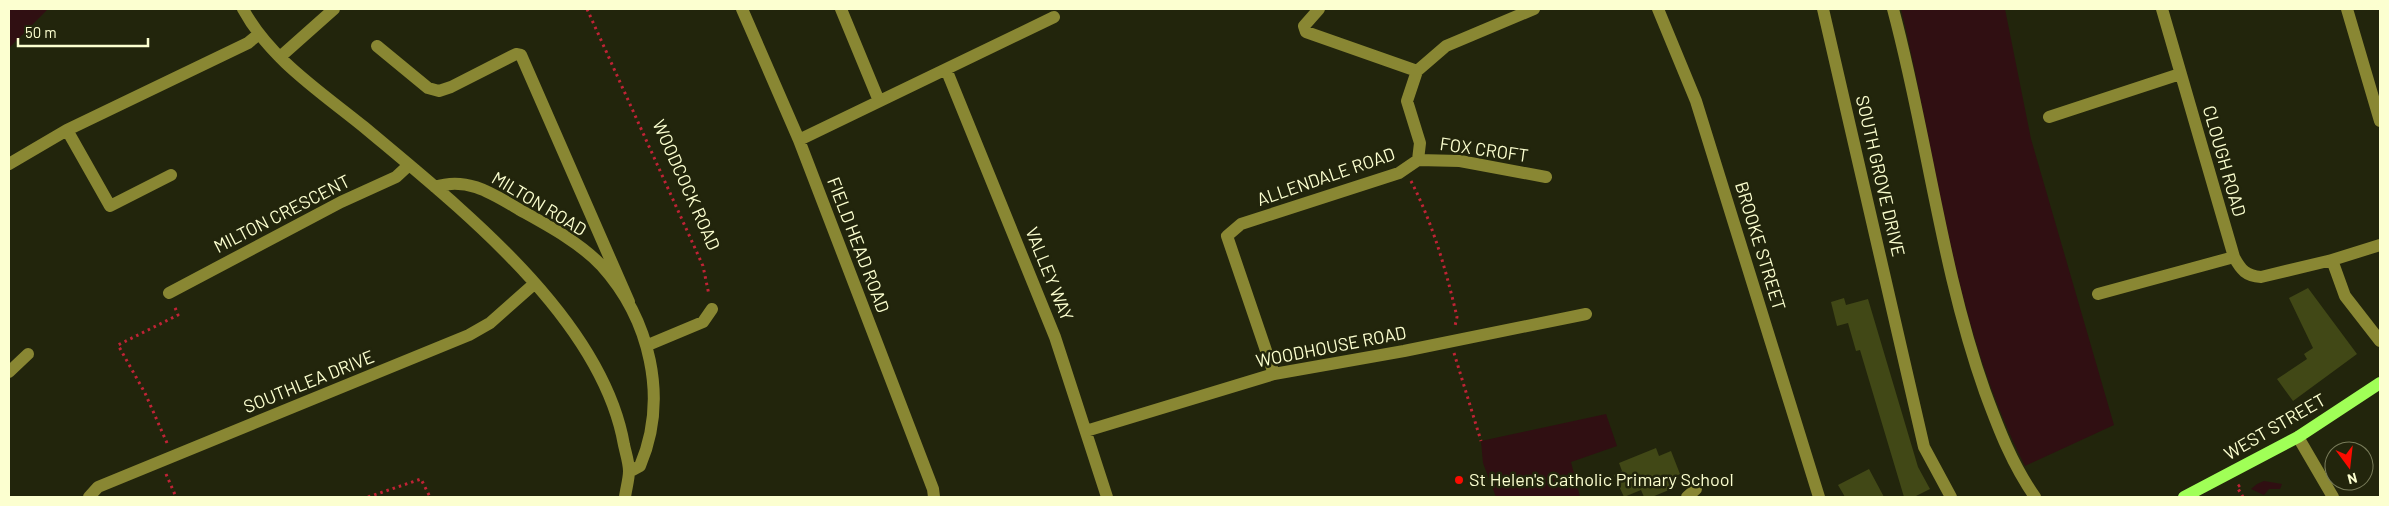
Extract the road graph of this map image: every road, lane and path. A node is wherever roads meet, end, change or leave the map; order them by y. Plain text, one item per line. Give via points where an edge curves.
1 (243, 9) edge
2 (334, 9) edge
3 (587, 9) edge
4 (742, 9) edge
5 (841, 9) edge
6 (1318, 9) edge
7 (1534, 9) edge
8 (1658, 9) edge
9 (1823, 9) edge
10 (1894, 9) edge
11 (2162, 9) edge
12 (2347, 9) edge
13 (1054, 17) dead end
14 (259, 34) junction
15 (377, 46) dead end
16 (280, 56) junction
17 (946, 69) junction
18 (1417, 71) junction
19 (2180, 74) junction
20 (879, 101) junction
21 (2049, 118) dead end
22 (2380, 121) edge
23 (67, 130) junction
24 (799, 140) junction
25 (1418, 160) junction
26 (9, 164) edge
27 (409, 164) junction
28 (1405, 169) junction
29 (171, 175) dead end
30 (1546, 177) dead end
31 (436, 187) junction
32 (2380, 245) edge
33 (2234, 257) junction
34 (2332, 260) junction
35 (534, 284) junction
36 (169, 293) joint
37 (2098, 294) dead end
38 (629, 302) junction
39 (712, 309) joint
40 (1586, 314) dead end
41 (1451, 341) junction
42 (2380, 341) edge
43 (648, 345) junction
44 (28, 354) dead end
45 (9, 372) edge
46 (1274, 374) junction
47 (2380, 383) edge
48 (1086, 431) junction
49 (2298, 437) junction
50 (1481, 441) dead end
51 (173, 456) junction
52 (161, 462) junction
53 (629, 472) junction
54 (89, 497) edge
55 (176, 497) edge
56 (368, 497) edge
57 (430, 497) edge
58 (625, 497) edge
59 (934, 497) edge
60 (1107, 497) edge
61 (1819, 497) edge
62 (1951, 497) edge
63 (2035, 497) edge
64 (2184, 497) edge
65 (2333, 497) edge

1 - 14 street
2 - 16 street
3 - 39 path, WOODCOCK ROAD via 704,266
4 - 24 street, FIELD HEAD ROAD
5 - 20 street
6 - 18 street via 1304,26 1306,32
7 - 18 street via 1446,46
8 - 61 street, BROOKE STREET via 1696,101
9 - 62 street, SOUTH GROVE DRIVE via 1924,447
10 - 63 street via 1960,314 2017,471
11 - 19 street, CLOUGH ROAD
12 - 22 street
13 - 17 street
14 - 16 street
14 - 23 street via 239,47
15 - 38 street via 428,88 439,91 516,54 521,55
16 - 27 street
17 - 20 street
17 - 48 street, VALLEY WAY via 1055,337
18 - 25 street, ALLENDALE ROAD via 1407,101 1420,143
19 - 21 street
19 - 33 street, CLOUGH ROAD
20 - 24 street
23 - 26 street
23 - 29 street via 110,206
24 - 59 street, FIELD HEAD ROAD
25 - 28 street, ALLENDALE ROAD
25 - 30 street, FOX CROFT via 1460,161
27 - 31 street
27 - 36 street, MILTON CRESCENT via 396,177 341,202
28 - 41 path via 1425,208 1444,261 1457,317
28 - 46 street, ALLENDALE ROAD via 1241,224 1227,236
31 - 35 street
31 - 38 street, MILTON ROAD via 447,183 486,190 560,232 600,265
32 - 34 street, CLOUGH ROAD
33 - 34 street, CLOUGH ROAD via 2240,269 2249,276 2261,277
33 - 37 street
34 - 42 street via 2345,296
35 - 51 street, SOUTHLEA DRIVE via 490,323 470,334
35 - 53 street via 566,323 604,383 620,424
36 - 51 path via 178,315 118,345 145,393
38 - 43 street, MILTON ROAD
39 - 43 street via 704,322
40 - 41 street, WOODHOUSE ROAD
41 - 46 street, WOODHOUSE ROAD
41 - 50 path
43 - 53 street, MILTON ROAD via 653,419 648,449 640,466
44 - 45 street
46 - 48 street, WOODHOUSE ROAD
47 - 49 main road, WEST STREET
48 - 60 street, VALLEY WAY
49 - 64 main road, WEST STREET
49 - 65 street
51 - 52 street, SOUTHLEA DRIVE
52 - 54 street, SOUTHLEA DRIVE via 98,487
52 - 55 path
53 - 58 street
56 - 57 path via 421,479

